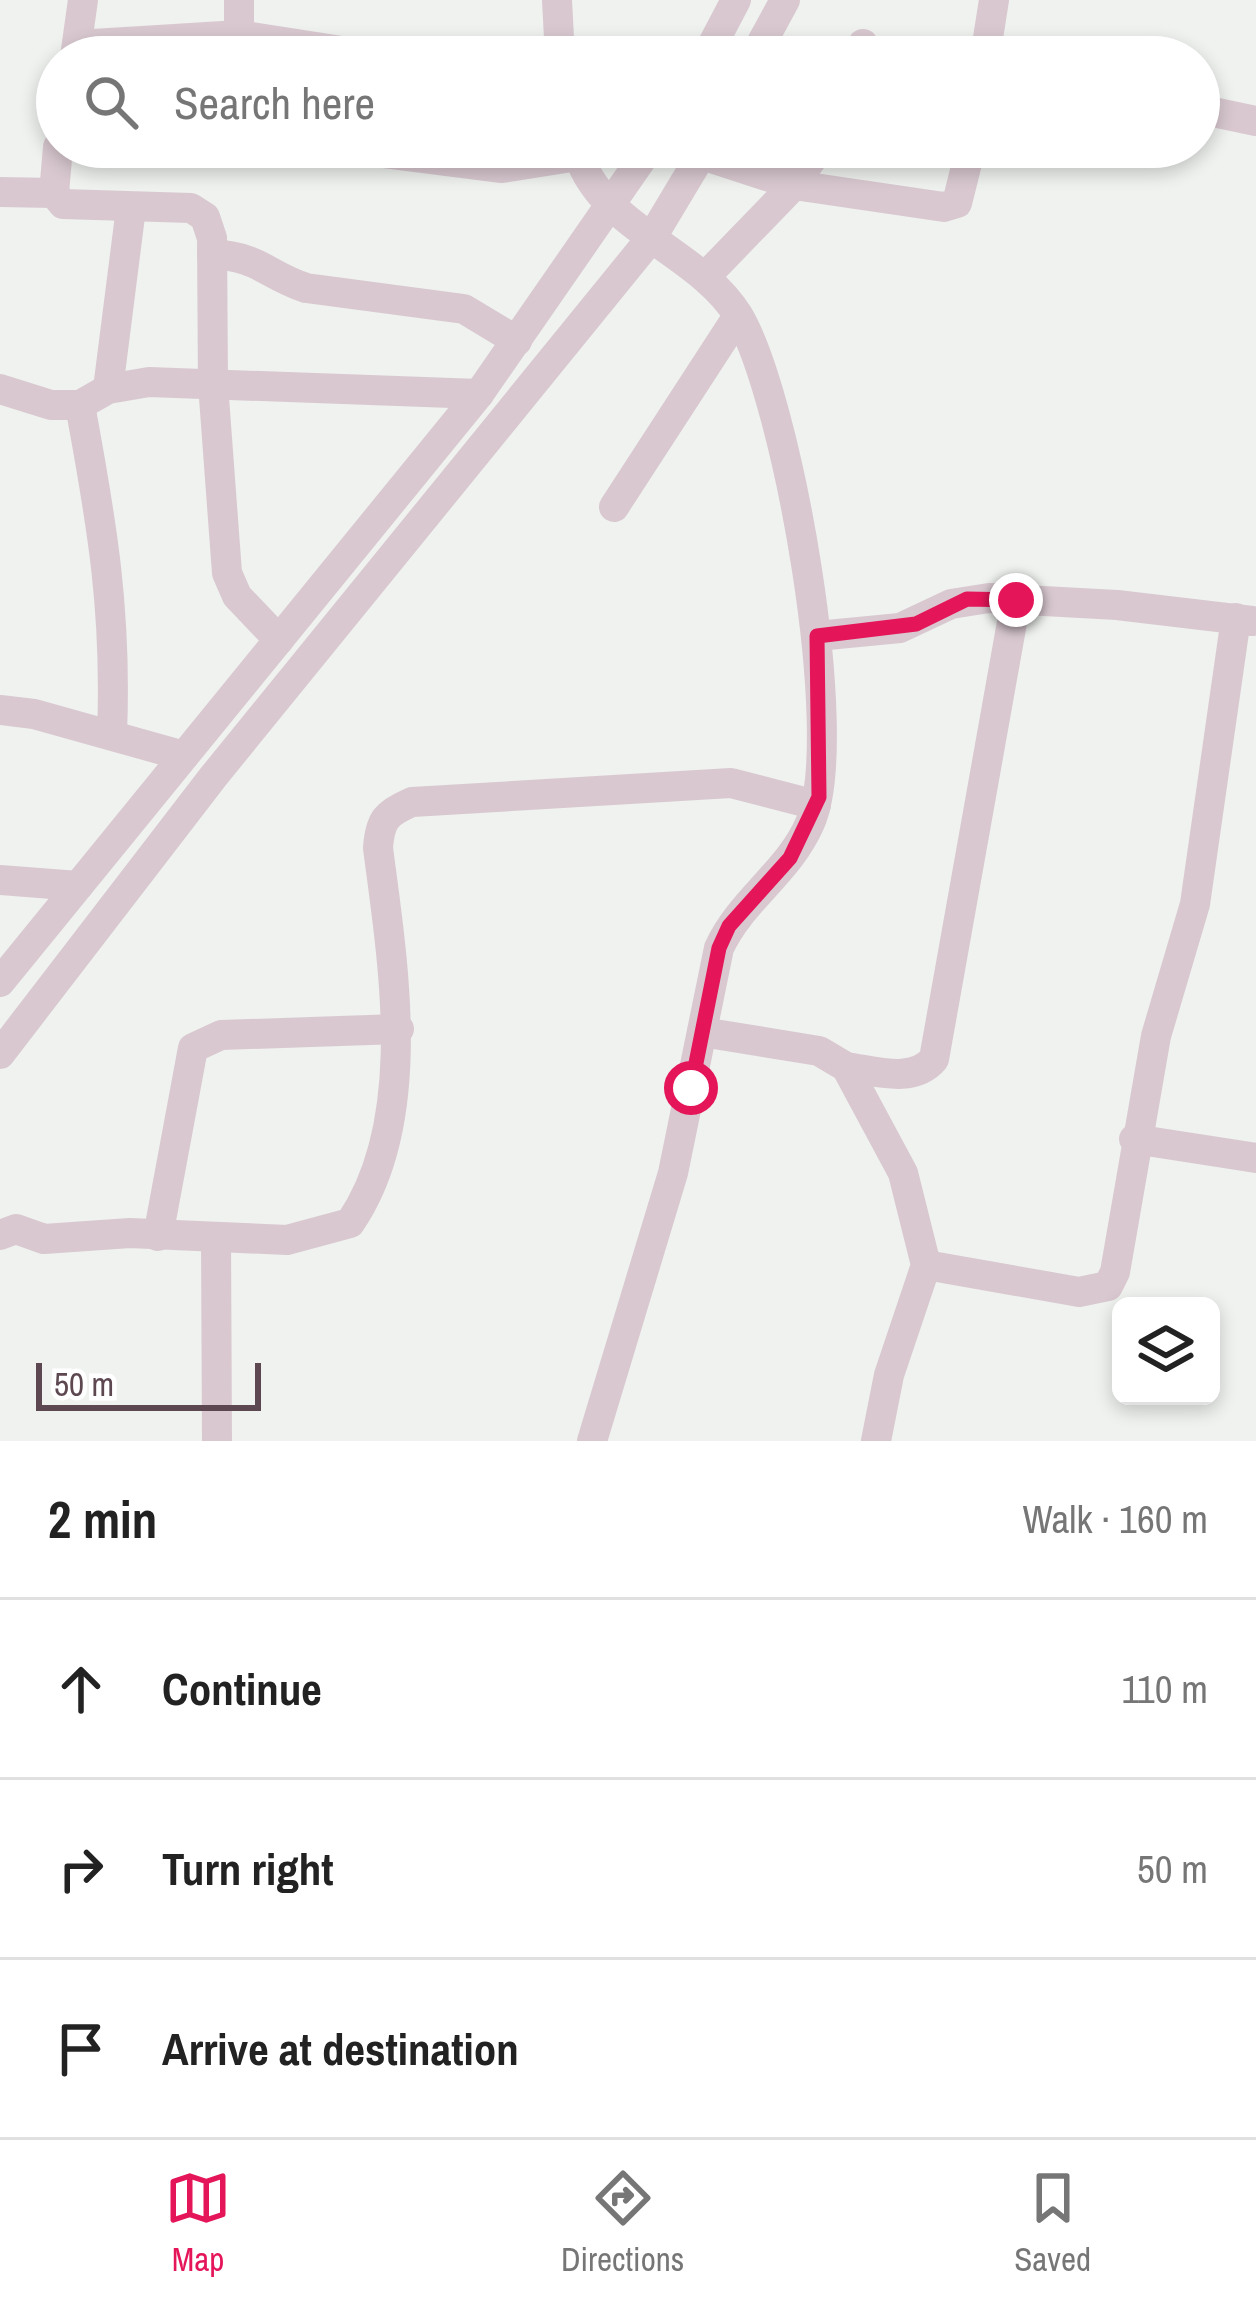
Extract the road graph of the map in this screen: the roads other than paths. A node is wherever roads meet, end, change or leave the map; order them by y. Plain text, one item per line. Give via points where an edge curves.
1 (83, 0) edge
2 (239, 0) edge
3 (557, 0) edge
4 (736, 0) edge
5 (785, 0) edge
6 (994, 0) edge
7 (239, 35) junction
8 (78, 36) edge
9 (157, 36) edge
10 (245, 36) edge
11 (559, 36) edge
12 (717, 36) edge
13 (765, 36) edge
14 (988, 36) edge
15 (1220, 113) edge
16 (1256, 121) edge
17 (56, 168) edge
18 (590, 168) edge
19 (645, 168) edge
20 (687, 168) edge
21 (750, 168) edge
22 (805, 168) edge
23 (967, 168) edge
24 (794, 184) junction
25 (0, 192) edge
26 (54, 193) junction
27 (131, 208) junction
28 (632, 223) junction
29 (212, 254) junction
30 (705, 277) junction
31 (738, 316) junction
32 (517, 341) junction
33 (213, 384) junction
34 (0, 389) edge
35 (108, 389) junction
36 (479, 394) junction
37 (80, 405) junction
38 (614, 507) dead end
39 (1016, 600) junction
40 (1246, 620) edge
41 (817, 636) junction
42 (279, 640) junction
43 (0, 710) edge
44 (112, 734) junction
45 (184, 756) junction
46 (816, 806) junction
47 (0, 880) edge
48 (78, 886) junction
49 (0, 982) edge
50 (399, 1028) junction
51 (702, 1032) junction
52 (0, 1054) edge
53 (847, 1067) junction
54 (1134, 1139) junction
55 (1256, 1158) edge
56 (0, 1235) edge
57 (158, 1236) junction
58 (216, 1238) junction
59 (926, 1265) junction
60 (217, 1441) edge
61 (592, 1441) edge
62 (876, 1441) edge

1 - 8 street
2 - 7 street
3 - 11 street
4 - 12 street
5 - 13 street
6 - 14 street
7 - 9 street
7 - 10 street
15 - 16 street
17 - 26 street
18 - 28 street
19 - 28 street
20 - 28 street
21 - 24 street
22 - 24 street
23 - 24 street via 964,192 944,207
24 - 30 street
25 - 26 street
26 - 27 street via 63,204
27 - 29 street via 191,208 205,217
27 - 35 street
28 - 30 street
28 - 32 street
28 - 52 street
29 - 32 street via 253,258 306,288 464,309
29 - 33 street
30 - 31 street
31 - 38 street
31 - 41 street via 771,400
32 - 36 street
33 - 35 street
33 - 36 street
33 - 42 street via 227,573 237,596
34 - 37 street
35 - 37 street
36 - 42 street
37 - 44 street via 110,569
39 - 40 street
39 - 41 street via 967,599 916,624
39 - 53 street via 934,1059 923,1072 907,1074
40 - 54 street via 1195,904
41 - 46 street
42 - 45 street
43 - 44 street
44 - 45 street
45 - 48 street
46 - 50 street via 731,783 412,802 388,812 378,848
46 - 51 street via 790,858 729,926
47 - 48 street
48 - 49 street
50 - 57 street via 221,1036 193,1048
50 - 58 street via 380,1146 350,1223 287,1240
51 - 53 street via 819,1051
51 - 61 street via 674,1173
53 - 59 street via 903,1173
54 - 55 street
54 - 59 street via 1120,1256 1108,1286 1079,1292
56 - 57 street via 16,1229 44,1239
57 - 58 street
58 - 60 street
59 - 62 street

